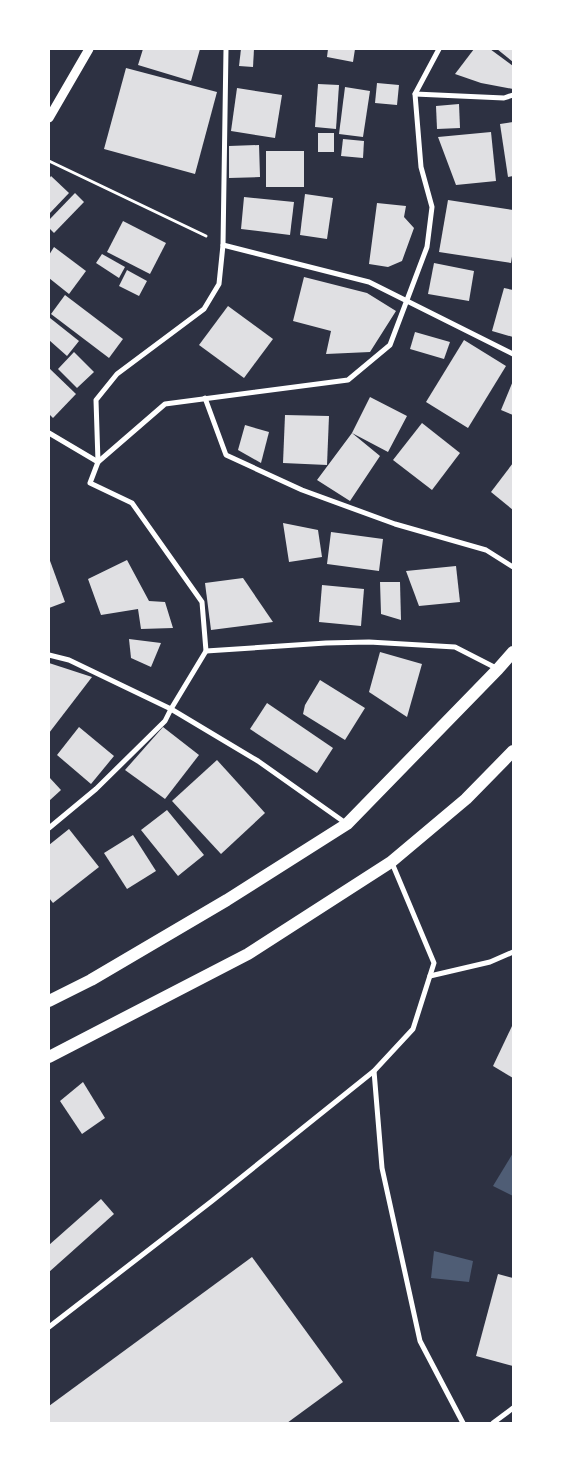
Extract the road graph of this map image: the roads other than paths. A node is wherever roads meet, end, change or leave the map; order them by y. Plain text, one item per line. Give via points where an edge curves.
1 (89, 49) edge
2 (226, 49) edge
3 (439, 49) edge
4 (415, 94) junction
5 (513, 95) edge
6 (49, 118) edge
7 (223, 244) junction
8 (407, 300) junction
9 (513, 354) edge
10 (205, 398) junction
11 (49, 433) edge
12 (98, 462) junction
13 (513, 567) edge
14 (206, 651) junction
15 (513, 652) edge
16 (49, 655) edge
17 (498, 670) junction
18 (171, 709) junction
19 (513, 751) edge
20 (347, 824) junction
21 (49, 828) edge
22 (392, 862) junction
23 (513, 952) edge
24 (430, 976) junction
25 (49, 1001) edge
26 (49, 1057) edge
27 (374, 1071) junction
28 (49, 1327) edge
29 (513, 1408) edge
30 (463, 1423) edge
31 (493, 1423) edge

1 - 6 street
2 - 7 street
3 - 4 street
4 - 5 street via 504,98
4 - 8 street via 421,167 432,207 427,247
7 - 8 street via 368,282
7 - 12 street via 219,284 204,309 117,374 96,400
8 - 9 street
8 - 10 street via 390,345 348,380
10 - 12 street via 165,404
10 - 13 street via 226,455 302,490 395,524 486,550
11 - 12 street
12 - 14 street via 90,484 132,503 202,602
14 - 17 street via 369,642 455,647
14 - 18 street
15 - 17 main road
16 - 18 street via 69,660
17 - 20 main road
18 - 20 street via 258,761
18 - 21 street via 165,721 103,782
19 - 22 main road via 466,799
20 - 25 main road via 227,900
22 - 24 street via 434,963
22 - 26 main road via 248,954
23 - 24 street via 490,962
24 - 27 street via 413,1029
27 - 28 street
27 - 30 street via 382,1168 420,1341
29 - 31 street

